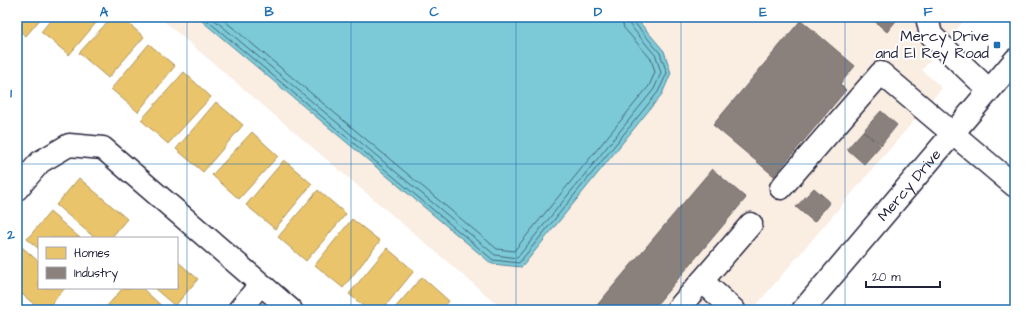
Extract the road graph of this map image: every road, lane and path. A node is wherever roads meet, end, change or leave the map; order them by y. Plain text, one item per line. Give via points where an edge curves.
1 (928, 17) edge
2 (1015, 60) edge
3 (990, 90) junction
4 (952, 134) junction
5 (1015, 186) edge
6 (781, 188) dead end
7 (17, 189) edge
8 (751, 224) dead end
9 (702, 281) junction
10 (260, 285) junction
11 (239, 310) edge
12 (291, 310) edge
13 (677, 310) edge
14 (734, 310) edge
15 (803, 310) edge

1 - 3 street via 931,35
2 - 3 street, Mercy Drive
3 - 4 street, Mercy Drive
4 - 5 street
4 - 6 street via 881,73
4 - 15 street, Mercy Drive
7 - 10 street via 40,162 69,145 103,148
8 - 9 street
9 - 13 street
9 - 14 street
10 - 11 street
10 - 12 street

